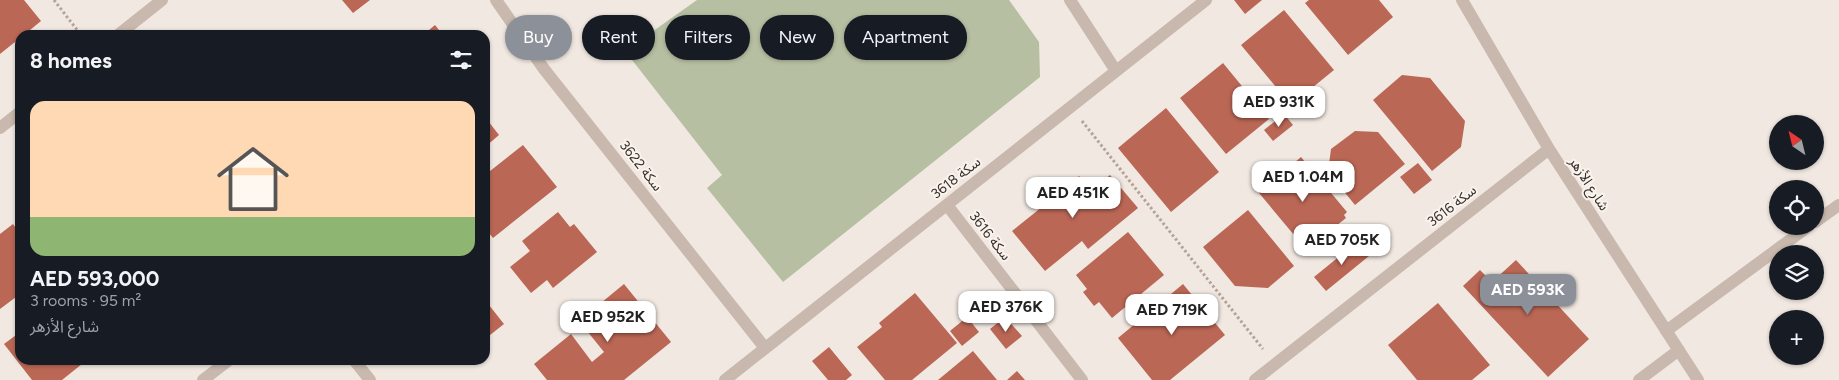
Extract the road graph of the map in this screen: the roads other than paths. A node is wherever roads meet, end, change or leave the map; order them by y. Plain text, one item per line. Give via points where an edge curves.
1 (162, 0) edge
2 (496, 0) edge
3 (1070, 0) edge
4 (1206, 0) edge
5 (1462, 0) edge
6 (124, 30) edge
7 (1116, 71) junction
8 (15, 116) edge
9 (0, 128) edge
10 (1549, 149) junction
11 (1839, 204) edge
12 (947, 205) junction
13 (1824, 215) edge
14 (1797, 235) edge
15 (1666, 331) junction
16 (765, 348) junction
17 (1678, 350) junction
18 (222, 365) edge
19 (358, 365) edge
20 (203, 380) edge
21 (370, 380) edge
22 (726, 380) edge
23 (1082, 380) edge
24 (1255, 380) edge
25 (1639, 380) edge
26 (1698, 380) edge

1 - 6 street
2 - 16 street, سكة 3622 via 544,68
3 - 7 street
4 - 7 street, سكة 3618
5 - 10 street, شارع الأزهر
7 - 12 street, سكة 3618
8 - 9 street
10 - 15 street, شارع الأزهر
10 - 24 street, سكة 3616
11 - 13 street
12 - 16 street, سكة 3618
12 - 23 street, سكة 3616
14 - 15 street
15 - 17 street, شارع الأزهر
16 - 22 street, سكة 3618
17 - 25 street
17 - 26 street, شارع الأزهر
18 - 20 street
19 - 21 street

